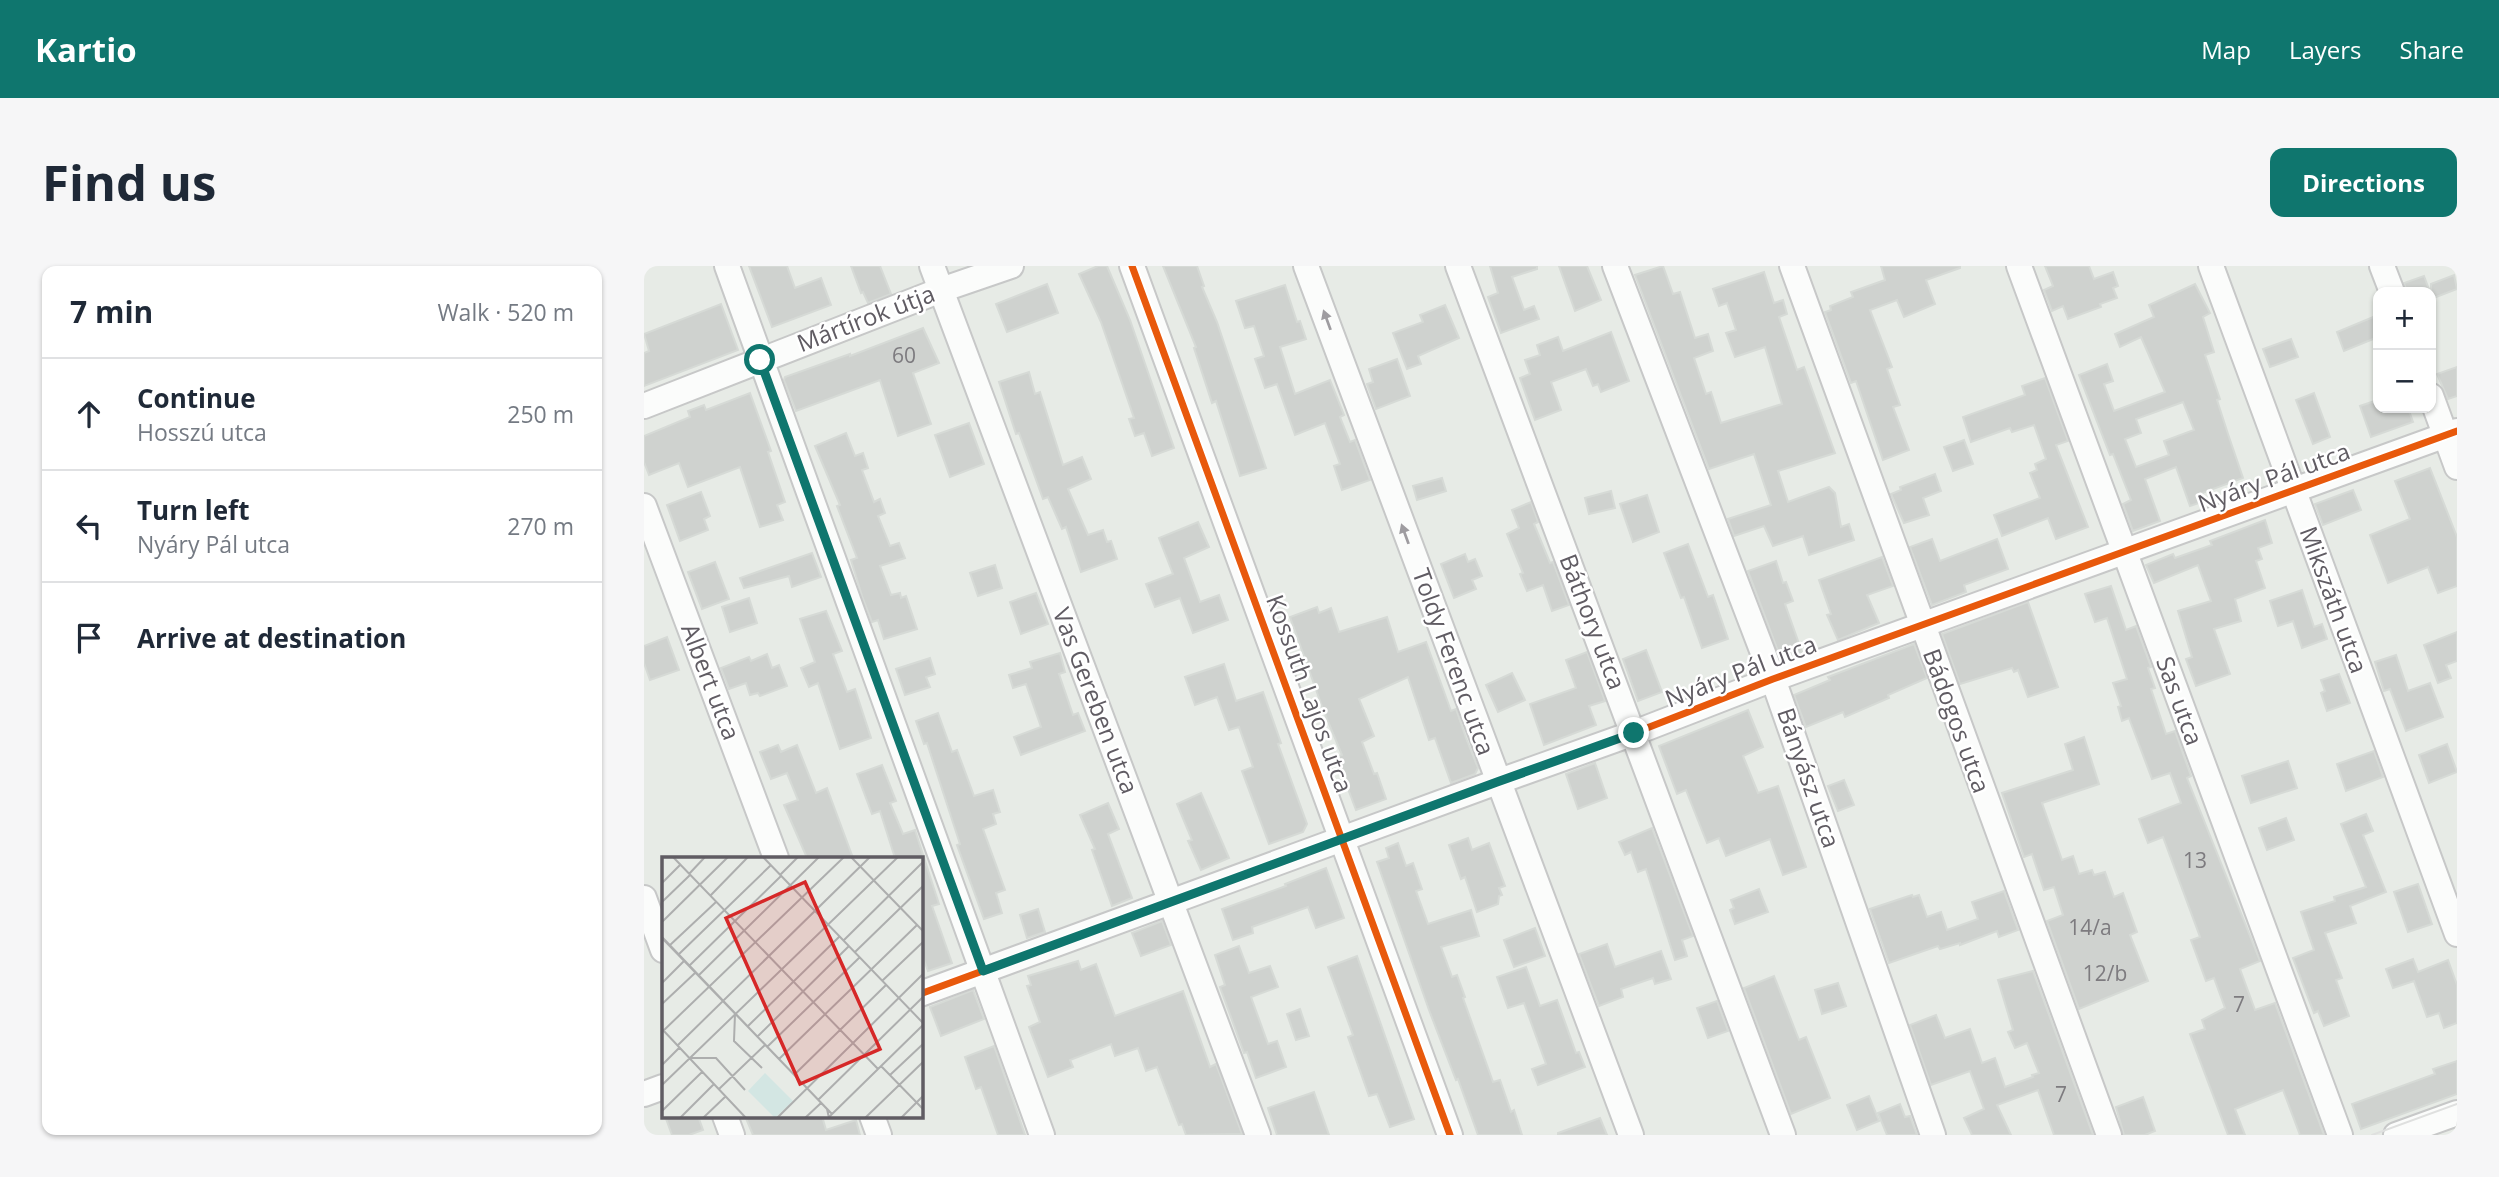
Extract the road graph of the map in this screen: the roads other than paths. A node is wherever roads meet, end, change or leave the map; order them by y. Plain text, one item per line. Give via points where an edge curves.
1 (727, 266) edge
2 (932, 266) edge
3 (1011, 266) edge
4 (1132, 266) edge
5 (1307, 266) edge
6 (1458, 266) edge
7 (1615, 266) edge
8 (1792, 266) edge
9 (2019, 266) edge
10 (2211, 266) edge
11 (2382, 266) edge
12 (2390, 287) edge
13 (941, 290) junction
14 (760, 360) junction
15 (2436, 405) edge
16 (644, 406) edge
17 (2451, 433) edge
18 (2457, 467) edge
19 (2293, 492) junction
20 (644, 506) edge
21 (2124, 551) junction
22 (1922, 627) junction
23 (1773, 679) junction
24 (1634, 733) junction
25 (1497, 782) junction
26 (1342, 838) junction
27 (775, 857) edge
28 (644, 898) edge
29 (1170, 902) junction
30 (2457, 934) edge
31 (662, 947) edge
32 (983, 971) junction
33 (922, 993) edge
34 (662, 1087) edge
35 (644, 1094) edge
36 (2457, 1113) edge
37 (726, 1118) edge
38 (873, 1118) edge
39 (732, 1135) edge
40 (879, 1135) edge
41 (1042, 1135) edge
42 (1258, 1135) edge
43 (1450, 1135) edge
44 (1631, 1135) edge
45 (1783, 1135) edge
46 (1933, 1135) edge
47 (2109, 1135) edge
48 (2340, 1135) edge
49 (2396, 1135) edge

1 - 14 street
2 - 13 street, Vas Gereben utca
3 - 13 street, Mártírok útja
4 - 26 street, Kossuth Lajos utca
25 -> 5 street, Toldy Ferenc utca
6 - 24 street, Báthory utca
7 - 23 street, Bányász utca
8 - 22 street, Bádogos utca
9 - 21 street, Sas utca
10 - 19 street, Mikszáth utca
11 - 12 street
13 - 14 street, Mártírok útja
13 - 29 street, Vas Gereben utca
14 - 16 street, Mártírok útja
14 - 32 street
15 - 17 street
17 - 18 street
17 - 19 street, Nyáry Pál utca
19 - 21 street, Nyáry Pál utca
19 - 30 street, Mikszáth utca
20 - 27 street, Albert utca
21 - 22 street, Nyáry Pál utca
21 - 48 street, Sas utca
22 - 23 street, Nyáry Pál utca
22 - 47 street, Bádogos utca
23 - 24 street, Nyáry Pál utca
23 - 46 street, Bányász utca
24 - 25 street, Nyáry Pál utca
24 - 45 street, Báthory utca
25 - 26 street, Nyáry Pál utca
25 - 44 street, Toldy Ferenc utca
26 - 29 street, Nyáry Pál utca
26 - 43 street, Kossuth Lajos utca
28 - 31 street
29 - 32 street, Nyáry Pál utca
29 - 42 street, Vas Gereben utca
32 - 33 street, Nyáry Pál utca
32 - 41 street
34 - 35 street
36 - 49 street
37 - 39 street
38 - 40 street

